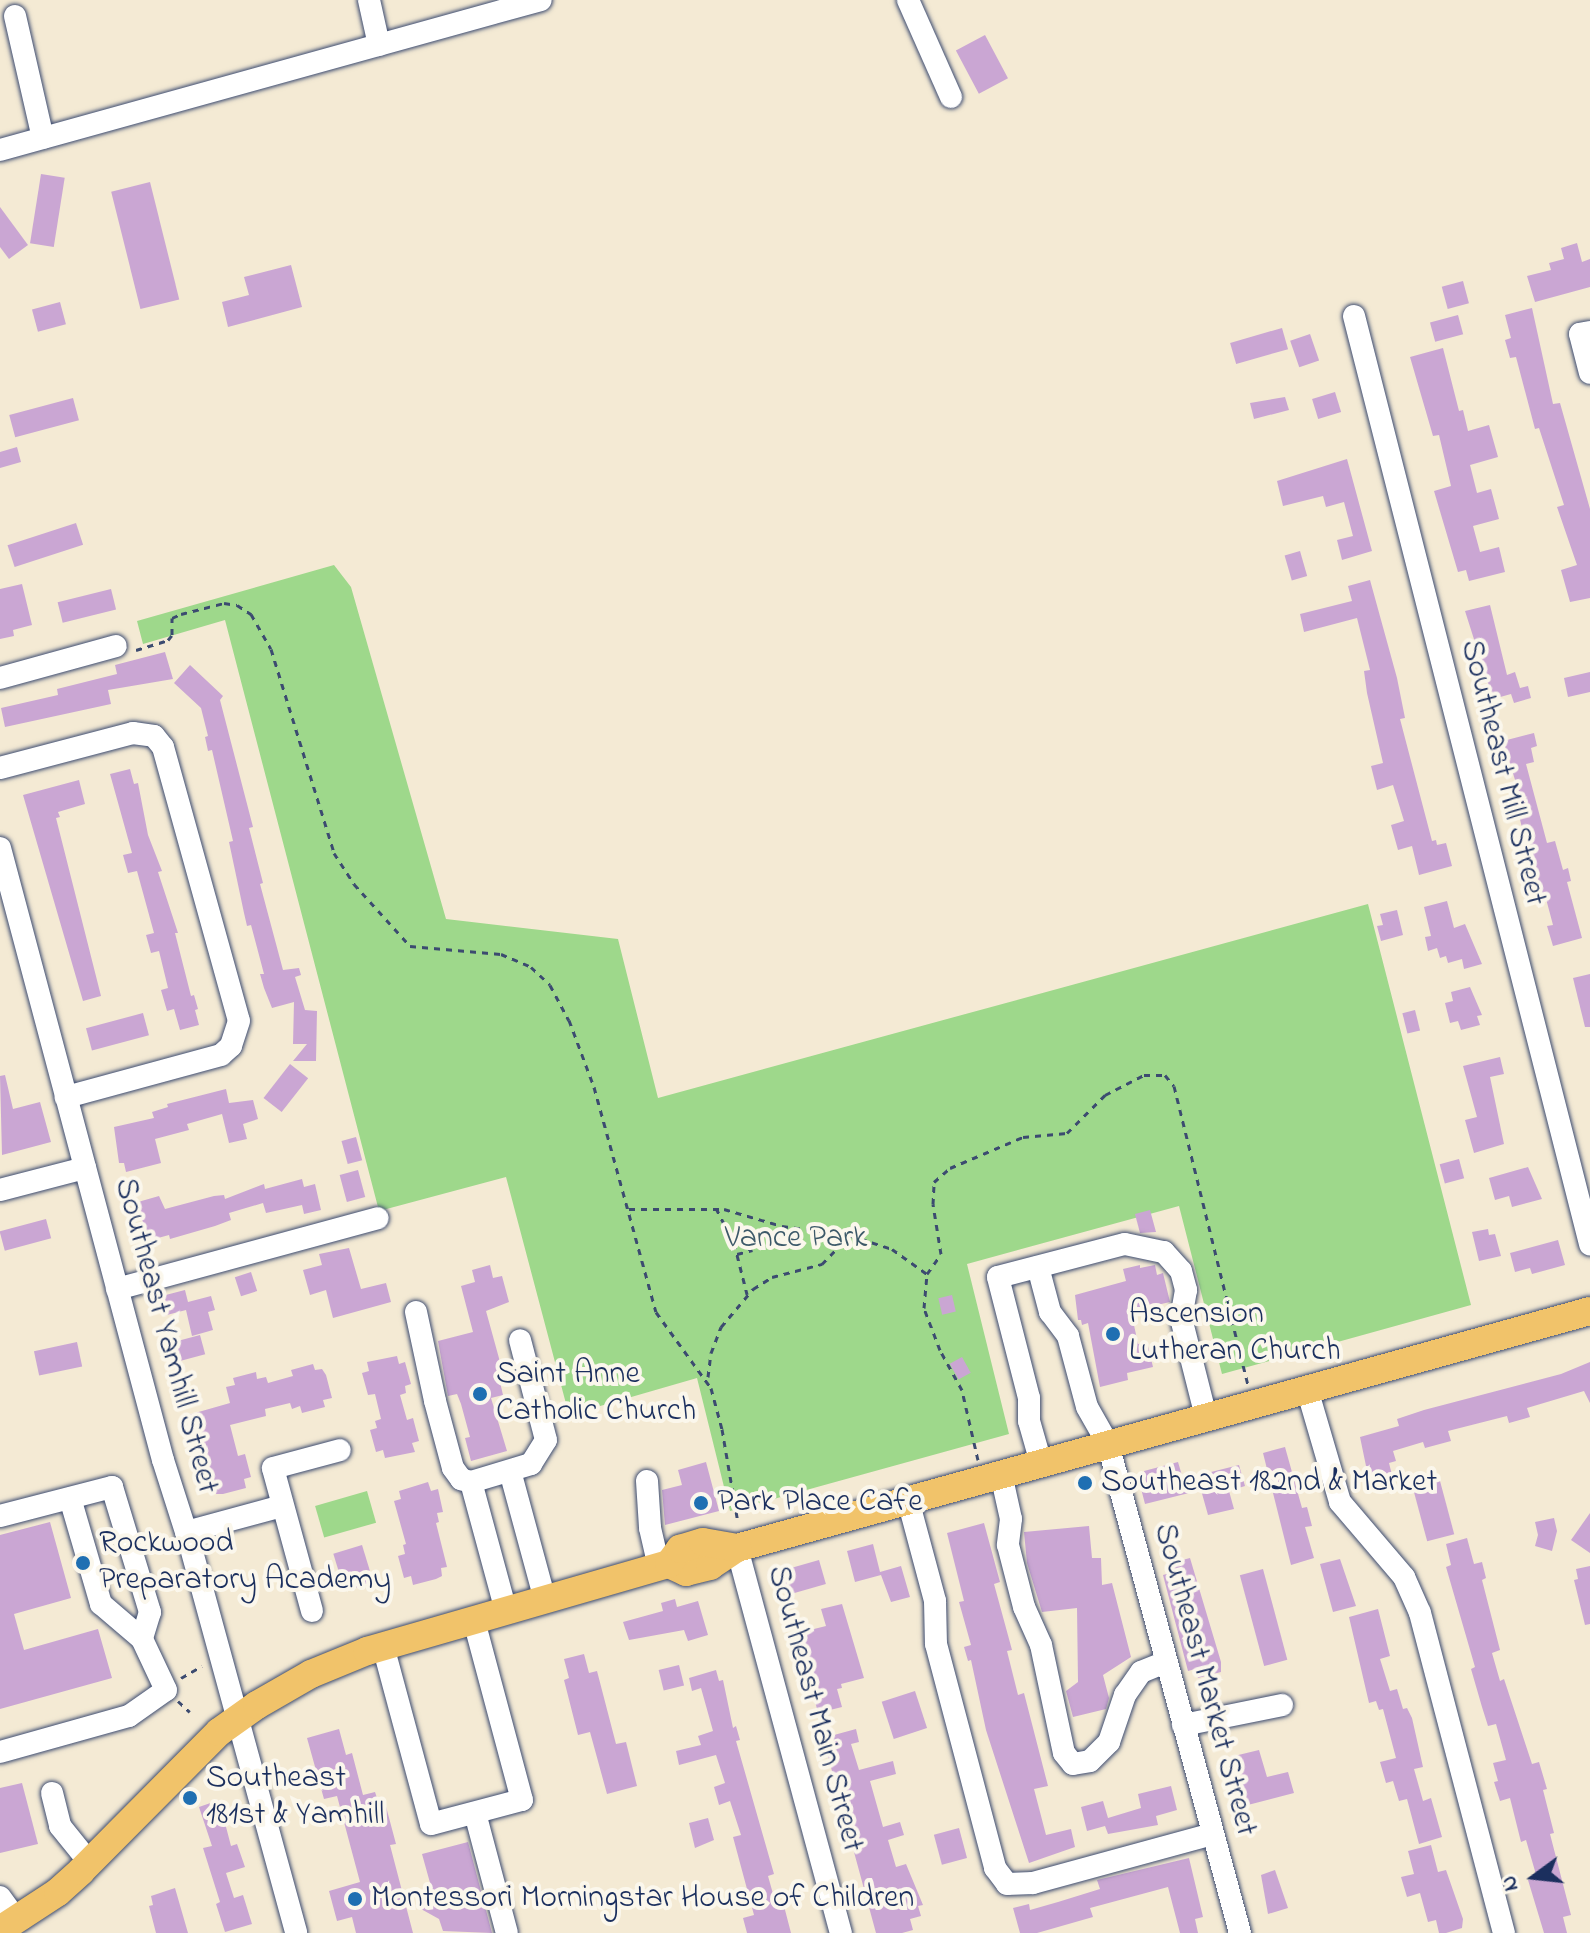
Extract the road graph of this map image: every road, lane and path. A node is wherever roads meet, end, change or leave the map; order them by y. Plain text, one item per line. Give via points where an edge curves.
1 (369, 0) edge
2 (541, 0) edge
3 (908, 0) edge
4 (15, 16) dead end
5 (379, 45) junction
6 (951, 97) dead end
7 (43, 138) junction
8 (0, 150) edge
9 (1354, 316) dead end
10 (1585, 333) edge
11 (1590, 373) edge
12 (116, 646) joint
13 (0, 678) edge
14 (0, 768) edge
15 (0, 848) edge
16 (66, 1097) junction
17 (85, 1168) junction
18 (0, 1190) edge
19 (716, 1208) junction
20 (629, 1209) junction
21 (378, 1218) dead end
22 (849, 1235) junction
23 (1590, 1244) edge
24 (753, 1250) dead end
25 (737, 1254) junction
26 (1038, 1267) junction
27 (927, 1274) junction
28 (117, 1289) junction
29 (747, 1294) junction
30 (1590, 1311) edge
31 (416, 1312) dead end
32 (520, 1340) dead end
33 (707, 1381) junction
34 (1307, 1389) junction
35 (1253, 1404) junction
36 (1206, 1417) junction
37 (1108, 1444) junction
38 (340, 1450) dead end
39 (1041, 1463) junction
40 (510, 1471) junction
41 (992, 1476) junction
42 (647, 1481) dead end
43 (471, 1482) junction
44 (70, 1498) junction
45 (908, 1500) junction
46 (282, 1506) junction
47 (0, 1516) edge
48 (186, 1532) junction
49 (740, 1547) junction
50 (664, 1566) junction
51 (545, 1600) junction
52 (312, 1611) dead end
53 (506, 1611) junction
54 (474, 1621) junction
55 (142, 1639) junction
56 (383, 1646) junction
57 (1166, 1662) junction
58 (202, 1666) dead end
59 (166, 1690) junction
60 (1282, 1705) dead end
61 (237, 1719) junction
62 (1183, 1725) junction
63 (0, 1752) edge
64 (52, 1793) dead end
65 (475, 1813) junction
66 (1212, 1834) junction
67 (90, 1863) junction
68 (6, 1916) edge
69 (296, 1933) edge
70 (507, 1933) edge
71 (841, 1933) edge
72 (1240, 1933) edge
73 (1504, 1933) edge

1 - 5 street
2 - 5 street
3 - 6 street
4 - 7 street
5 - 7 street
7 - 8 street
9 - 23 street, Southeast Mill Street
10 - 11 street
12 - 13 street
12 - 20 path via 126,653 164,642 172,635 172,618 217,604 232,604 251,614 271,649 340,865 410,946 501,954 531,967 550,985 586,1065
14 - 16 street via 133,733 154,736 163,747 239,1021 231,1046 221,1055
15 - 16 street, Southeast Yamhill Street
16 - 17 street, Southeast Yamhill Street
17 - 18 street
17 - 28 street, Southeast Yamhill Street
19 - 20 path
19 - 22 path via 782,1226
19 - 25 path
20 - 33 path via 656,1312
21 - 28 street
22 - 27 path via 892,1249
22 - 29 path via 827,1261 772,1277
24 - 25 path
25 - 29 path
26 - 36 street via 1125,1244 1164,1252 1181,1271 1186,1290 1181,1318
26 - 37 street, Southeast Market Street via 1050,1312 1068,1336 1087,1407
26 - 39 street via 998,1277
27 - 35 path via 941,1254 932,1195 943,1172 1023,1137 1067,1133 1126,1081 1165,1075 1175,1092
27 - 41 path via 925,1314 962,1390
28 - 48 street, Southeast Yamhill Street
29 - 33 path via 717,1335
30 - 34 main road
31 - 43 street via 453,1468
32 - 40 street via 546,1440 531,1464
33 - 49 path via 721,1421
34 - 35 main road
34 - 73 street via 1340,1502 1404,1577 1420,1613
35 - 36 main road
36 - 37 main road
37 - 39 main road
37 - 57 street, Southeast Market Street
38 - 46 street via 273,1468
39 - 41 main road
40 - 43 street
40 - 51 street
41 - 45 main road
41 - 57 street via 1011,1519 1008,1545 1024,1607 1041,1645 1064,1753 1073,1764 1090,1761 1109,1742 1125,1695 1141,1672
42 - 50 street via 650,1528
43 - 53 street
44 - 47 street
44 - 55 street via 101,1604
44 - 55 street via 112,1487 150,1612
45 - 49 main road
45 - 66 street via 935,1601 936,1644 995,1868 1007,1884 1033,1883
46 - 48 street
46 - 52 street
48 - 61 street, Southeast Yamhill Street
49 - 50 main road via 703,1542 680,1549
49 - 71 street, Southeast Main Street
50 - 51 main road
51 - 53 main road
53 - 54 main road
54 - 56 main road
54 - 65 street via 522,1800
55 - 59 street
56 - 61 main road via 311,1674
56 - 65 street via 431,1824
57 - 62 street, Southeast Market Street
58 - 59 path
59 - 63 street via 129,1716
60 - 62 street
61 - 67 main road via 178,1770
61 - 69 street, Southeast Yamhill Street
62 - 66 street, Southeast Market Street
64 - 67 street via 60,1826
65 - 70 street
66 - 72 street, Southeast Market Street
67 - 68 main road via 58,1892

